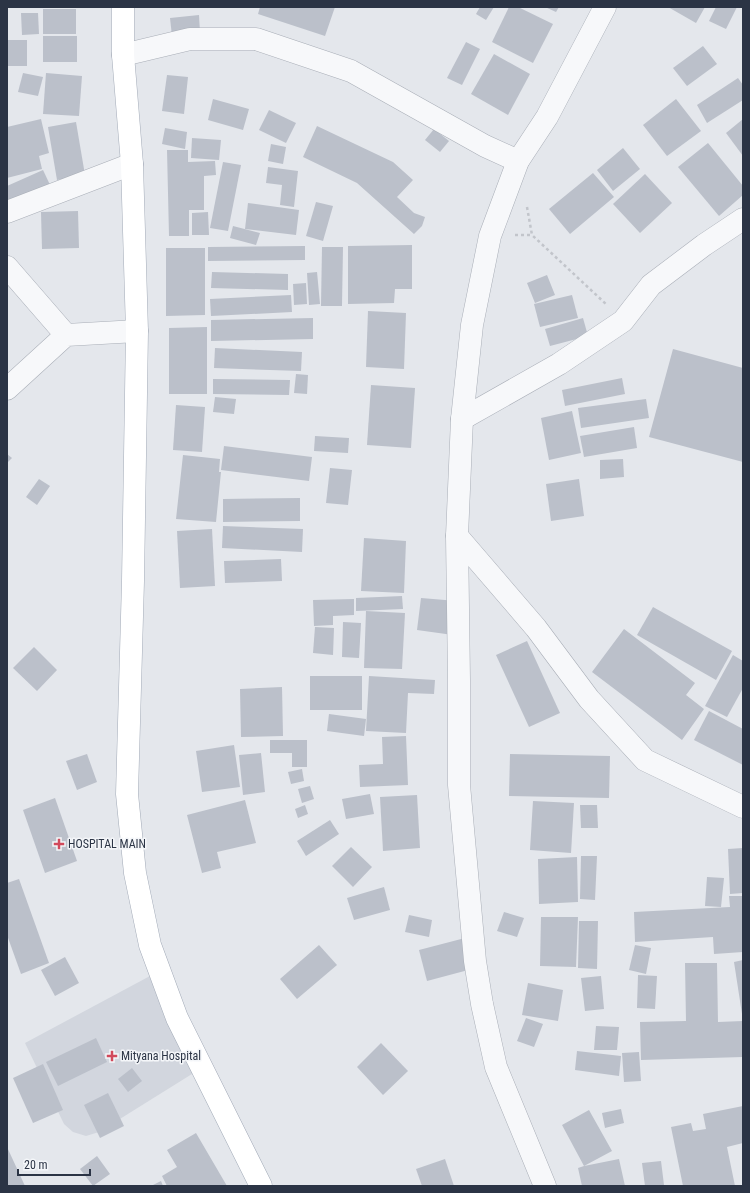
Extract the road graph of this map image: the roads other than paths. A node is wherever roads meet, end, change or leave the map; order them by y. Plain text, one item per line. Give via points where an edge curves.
1 (123, 7) edge
2 (605, 7) edge
3 (123, 55) junction
4 (518, 161) junction
5 (132, 164) junction
6 (7, 212) edge
7 (743, 219) edge
8 (7, 267) edge
9 (137, 331) junction
10 (66, 334) junction
11 (7, 389) edge
12 (462, 419) junction
13 (457, 536) junction
14 (743, 807) edge
15 (261, 1186) edge
16 (545, 1186) edge

1 - 3 main road
2 - 4 street via 547,117
3 - 4 street via 190,39 256,39 351,71 485,146
3 - 5 main road
4 - 12 street via 490,236 472,325
5 - 6 street
5 - 9 main road
7 - 12 street via 704,244 651,285 623,321 559,364
8 - 10 street
9 - 10 street
9 - 15 main road via 127,794 135,873 150,945 177,1018
10 - 11 street
12 - 13 street
13 - 14 street via 536,628 589,699 645,760
13 - 16 street via 459,785 475,961 496,1067

